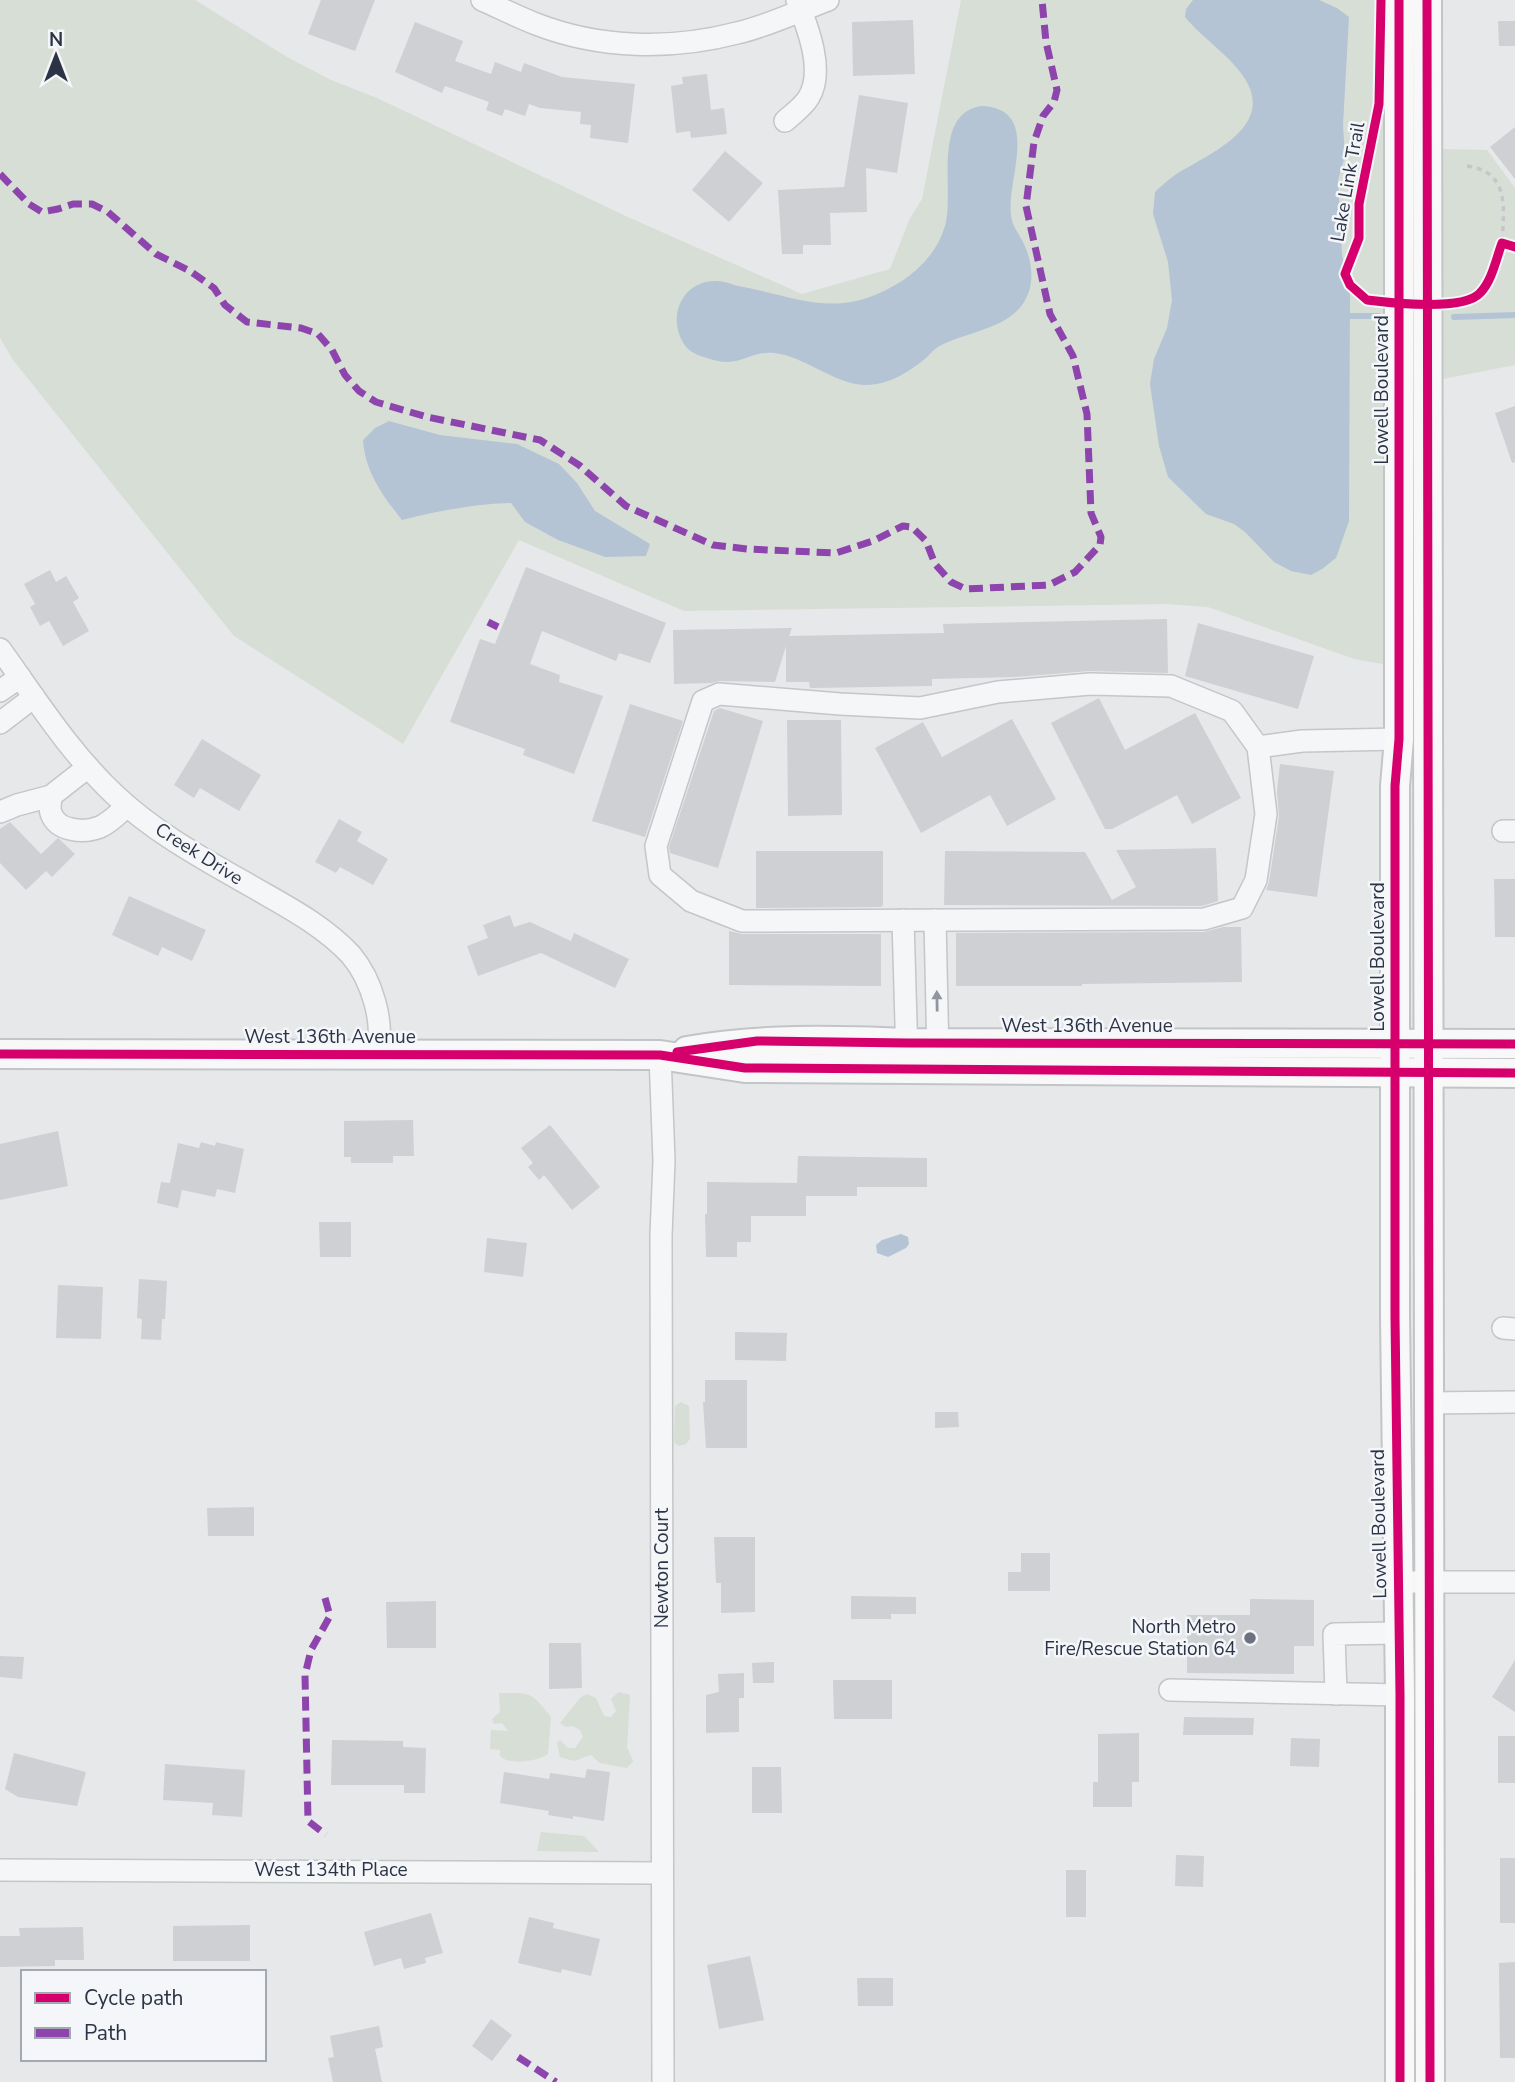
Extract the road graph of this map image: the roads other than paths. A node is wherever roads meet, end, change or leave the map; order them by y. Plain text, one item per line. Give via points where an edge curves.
1 (482, 0) edge
2 (828, 0) edge
3 (1399, 0) edge
4 (1427, 0) edge
5 (799, 5) edge
6 (786, 121) dead end
7 (0, 649) edge
8 (20, 677) junction
9 (0, 691) edge
10 (34, 697) junction
11 (0, 723) edge
12 (1399, 739) junction
13 (1258, 747) junction
14 (88, 767) junction
15 (51, 796) junction
16 (127, 806) junction
17 (0, 812) edge
18 (903, 920) junction
19 (935, 920) junction
20 (1396, 1044) junction
21 (1428, 1044) junction
22 (1515, 1044) edge
23 (0, 1054) edge
24 (377, 1055) junction
25 (660, 1055) junction
26 (907, 1056) junction
27 (938, 1056) junction
28 (1396, 1073) junction
29 (1428, 1073) junction
30 (1515, 1073) edge
31 (1515, 1402) edge
32 (1428, 1403) junction
33 (1397, 1582) junction
34 (1429, 1582) junction
35 (1515, 1582) edge
36 (1398, 1633) junction
37 (1170, 1690) dead end
38 (1336, 1695) junction
39 (1400, 1695) junction
40 (0, 1870) edge
41 (662, 1873) junction
42 (663, 2082) edge
43 (1401, 2082) edge
44 (1430, 2082) edge

1 - 5 street via 563,33 638,45 740,33
2 - 5 street
3 - 12 main road, Lowell Boulevard
4 - 21 main road
5 - 6 street via 815,72 810,97
7 - 8 street, Creek Drive
8 - 9 street
8 - 10 street, Creek Drive
10 - 11 street
10 - 14 street, Creek Drive
12 - 13 street
12 - 20 main road, Lowell Boulevard via 1395,786
13 - 18 street via 1232,711 1171,686 1090,684 1011,691 920,708 719,694 703,701 656,846 660,875 691,901 742,920
13 - 19 street via 1266,814 1256,880 1242,908 1204,919
14 - 15 street
14 - 16 street, Creek Drive
15 - 16 street via 51,813 57,822 77,831 100,827
15 - 17 street
16 - 24 street, Creek Drive via 299,914 351,956 376,1009
18 - 19 street
18 - 26 street
27 -> 19 street
20 - 21 main road, West 136th Avenue
20 - 27 main road, West 136th Avenue
20 - 28 main road, Lowell Boulevard
21 - 22 main road, West 136th Avenue
21 - 29 main road
23 - 24 main road, West 136th Avenue
24 - 25 main road, West 136th Avenue
25 - 26 main road, West 136th Avenue via 758,1041
25 - 41 street, Newton Court via 664,1161
26 - 27 main road, West 136th Avenue
27 - 28 main road, West 136th Avenue
28 - 29 main road, West 136th Avenue
28 - 33 main road, Lowell Boulevard
29 - 30 main road, West 136th Avenue
29 - 32 main road
31 - 32 street
32 - 34 main road
33 - 34 street
33 - 36 main road, Lowell Boulevard
34 - 35 street
34 - 44 main road
36 - 38 street via 1334,1634
36 - 39 main road, Lowell Boulevard
37 - 38 street
38 - 39 street
39 - 43 main road, Lowell Boulevard
40 - 41 street, West 134th Place
41 - 42 street, Newton Court

